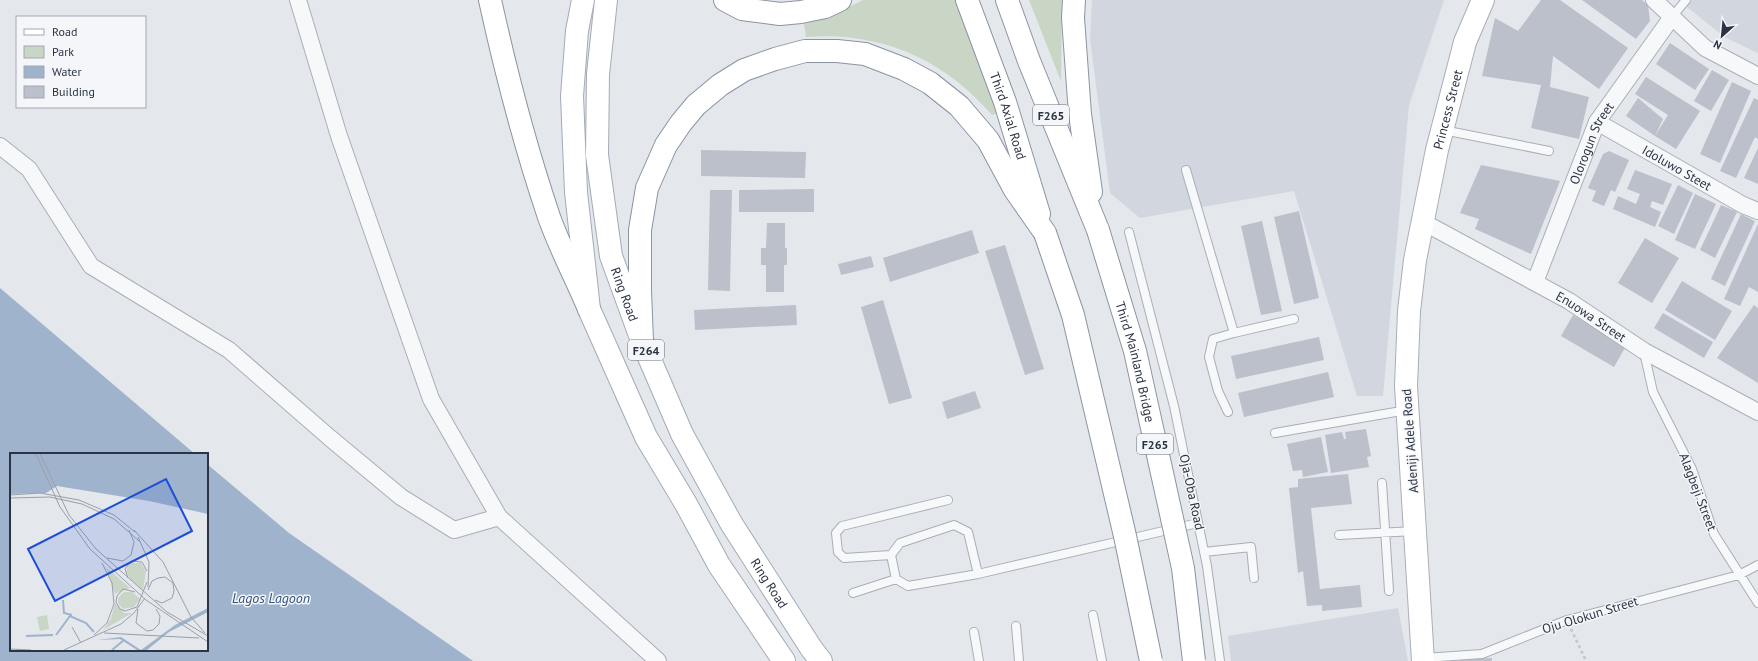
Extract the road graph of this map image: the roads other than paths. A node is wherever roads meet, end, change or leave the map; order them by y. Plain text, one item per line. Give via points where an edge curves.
1 (298, 0) edge
2 (490, 0) edge
3 (583, 0) edge
4 (606, 0) edge
5 (725, 0) edge
6 (840, 0) edge
7 (967, 0) edge
8 (1007, 0) edge
9 (1074, 0) edge
10 (1483, 0) edge
11 (1654, 0) edge
12 (1686, 0) edge
13 (1672, 17) junction
14 (1758, 76) edge
15 (1597, 122) junction
16 (1442, 130) junction
17 (0, 146) edge
18 (1549, 151) dead end
19 (1186, 170) dead end
20 (1758, 211) edge
21 (1423, 222) junction
22 (1096, 227) junction
23 (1129, 232) dead end
24 (1045, 233) junction
25 (1535, 282) junction
26 (589, 309) junction
27 (1294, 319) dead end
28 (1234, 333) junction
29 (642, 341) junction
30 (1644, 351) junction
31 (1408, 410) junction
32 (1757, 411) edge
33 (1228, 412) dead end
34 (1275, 433) dead end
35 (1382, 483) dead end
36 (948, 500) dead end
37 (499, 517) junction
38 (1198, 523) junction
39 (1416, 531) junction
40 (1385, 533) junction
41 (1338, 535) dead end
42 (1204, 552) junction
43 (891, 555) junction
44 (1758, 565) edge
45 (978, 574) junction
46 (1739, 575) junction
47 (1254, 578) dead end
48 (896, 579) junction
49 (1389, 591) dead end
50 (854, 593) dead end
51 (1758, 604) edge
52 (1093, 615) dead end
53 (1016, 626) dead end
54 (974, 632) dead end
55 (1422, 660) edge
56 (658, 661) edge
57 (784, 661) edge
58 (821, 661) edge
59 (979, 661) edge
60 (1019, 661) edge
61 (1102, 661) edge
62 (1151, 661) edge
63 (1194, 661) edge
64 (1220, 661) edge

1 - 37 street via 339,136 431,399
2 - 26 main road, F264 via 529,152 550,218
3 - 26 main road via 577,31 572,96 576,192
4 - 29 main road, Ring Road / F264 via 598,74 597,155 611,256
5 - 6 main road via 742,9 780,14 825,7
7 - 24 main road, Third Axial Road via 1005,102
8 - 22 main road, F265
9 - 22 main road via 1080,114
10 - 16 main road, Princess Street via 1466,42
11 - 13 street
12 - 13 lane
13 - 14 street via 1705,48
13 - 15 street, Olorogun Street
15 - 20 street, Idoluwo Steet via 1743,205
15 - 25 street, Olorogun Street
16 - 18 lane
16 - 21 main road, Princess Street
17 - 37 street via 29,169 92,266 229,350 395,492 454,530
19 - 28 lane
21 - 25 street, Enuowa Street
21 - 31 main road, Adeniji Adele Road via 1409,311 1406,386
22 - 63 main road, Third Mainland Bridge / F265, bridge via 1136,358 1183,568
23 - 38 lane, Oja-Oba Road via 1174,406
24 - 29 main road via 1015,190 988,140 959,106 930,83 904,69 865,54 805,51 774,59 744,70 720,85 696,105 666,145 647,188 640,230
24 - 62 main road, bridge via 1073,315 1125,536
25 - 30 street, Enuowa Street via 1569,301
26 - 57 main road, F264 via 646,437 719,565
27 - 28 lane
28 - 33 lane via 1213,339 1209,357 1218,391
29 - 58 main road, Ring Road / F264 via 682,434 731,524
30 - 32 street, Enuowa Street
30 - 46 lane, Alagbeji Street via 1653,392 1692,469 1714,534
31 - 34 lane
31 - 39 main road, Adeniji Adele Road
35 - 40 lane
36 - 43 lane via 842,526 836,533 838,552 844,558
37 - 56 street
38 - 42 lane, Oja-Oba Road
38 - 45 lane
39 - 40 lane
39 - 55 main road, Adeniji Adele Road
40 - 41 lane
40 - 49 lane
42 - 47 lane via 1251,547
42 - 64 lane, Oja-Oba Road
43 - 45 lane via 900,543 954,525 968,532
43 - 48 lane
44 - 46 lane, Oju Olokun Street
45 - 48 lane via 908,586
46 - 51 lane, Alagbeji Street
46 - 55 lane, Oju Olokun Street via 1566,620 1482,654
48 - 50 lane
52 - 61 lane
53 - 60 lane
54 - 59 lane

